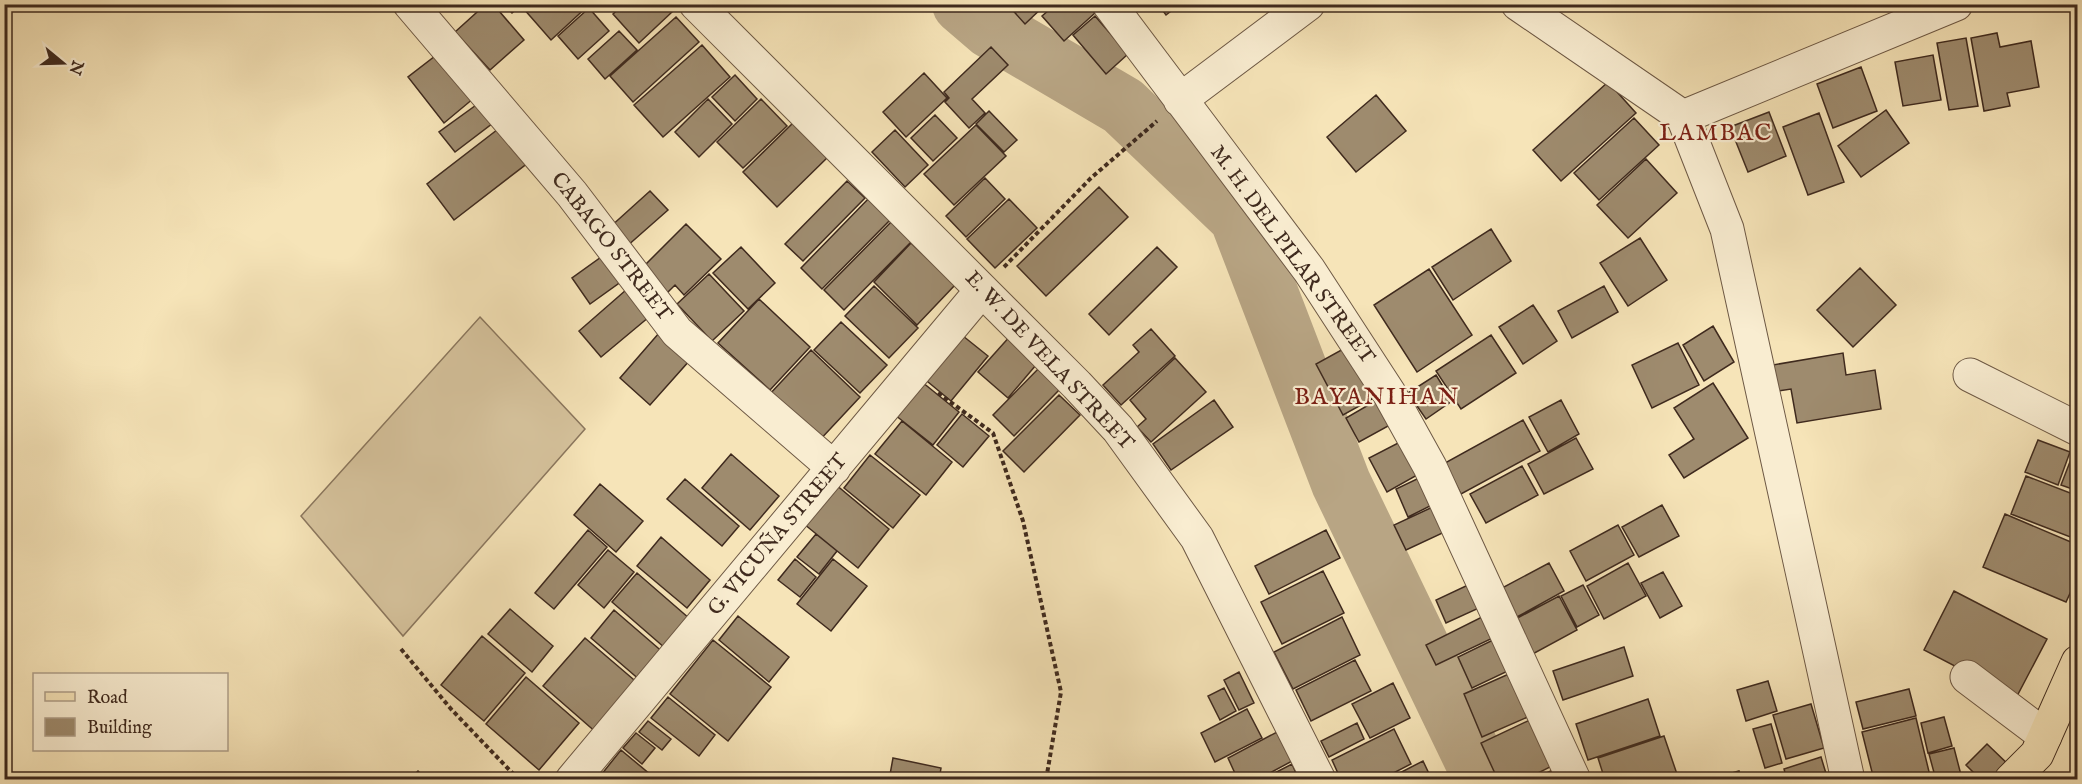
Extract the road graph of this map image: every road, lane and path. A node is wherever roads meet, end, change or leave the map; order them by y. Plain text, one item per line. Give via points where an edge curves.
1 (410, 4) edge
2 (696, 4) edge
3 (1109, 4) edge
4 (1308, 4) edge
5 (1518, 4) edge
6 (1956, 4) edge
7 (1172, 107) junction
8 (1683, 117) junction
9 (982, 290) junction
10 (913, 372) junction
11 (1970, 375) dead end
12 (2078, 429) edge
13 (834, 468) junction
14 (401, 649) dead end
15 (2078, 663) edge
16 (1967, 676) dead end
17 (2045, 736) junction
18 (519, 780) edge
19 (572, 780) edge
20 (1046, 780) edge
21 (1319, 780) edge
22 (1574, 780) edge
23 (1848, 780) edge
24 (2011, 780) edge

1 - 13 street, CABAGO STREET via 572,194 677,332
2 - 9 street, E. W. DE VELA STREET
3 - 7 street, M. H. DEL PILAR STREET
4 - 7 street
5 - 8 street
6 - 8 street
7 - 9 path via 1091,178
7 - 22 street, M. H. DEL PILAR STREET via 1308,270 1389,393 1430,467
8 - 23 street via 1727,229
9 - 10 street, G. VICUÑA STREET
9 - 21 street, E. W. DE VELA STREET via 1118,429 1197,538
10 - 13 street, G. VICUÑA STREET
10 - 20 path via 993,433 1023,521 1061,692
11 - 12 street
13 - 19 street, G. VICUÑA STREET
14 - 18 path via 451,709
15 - 17 main road
16 - 17 street
17 - 24 main road via 2037,754

